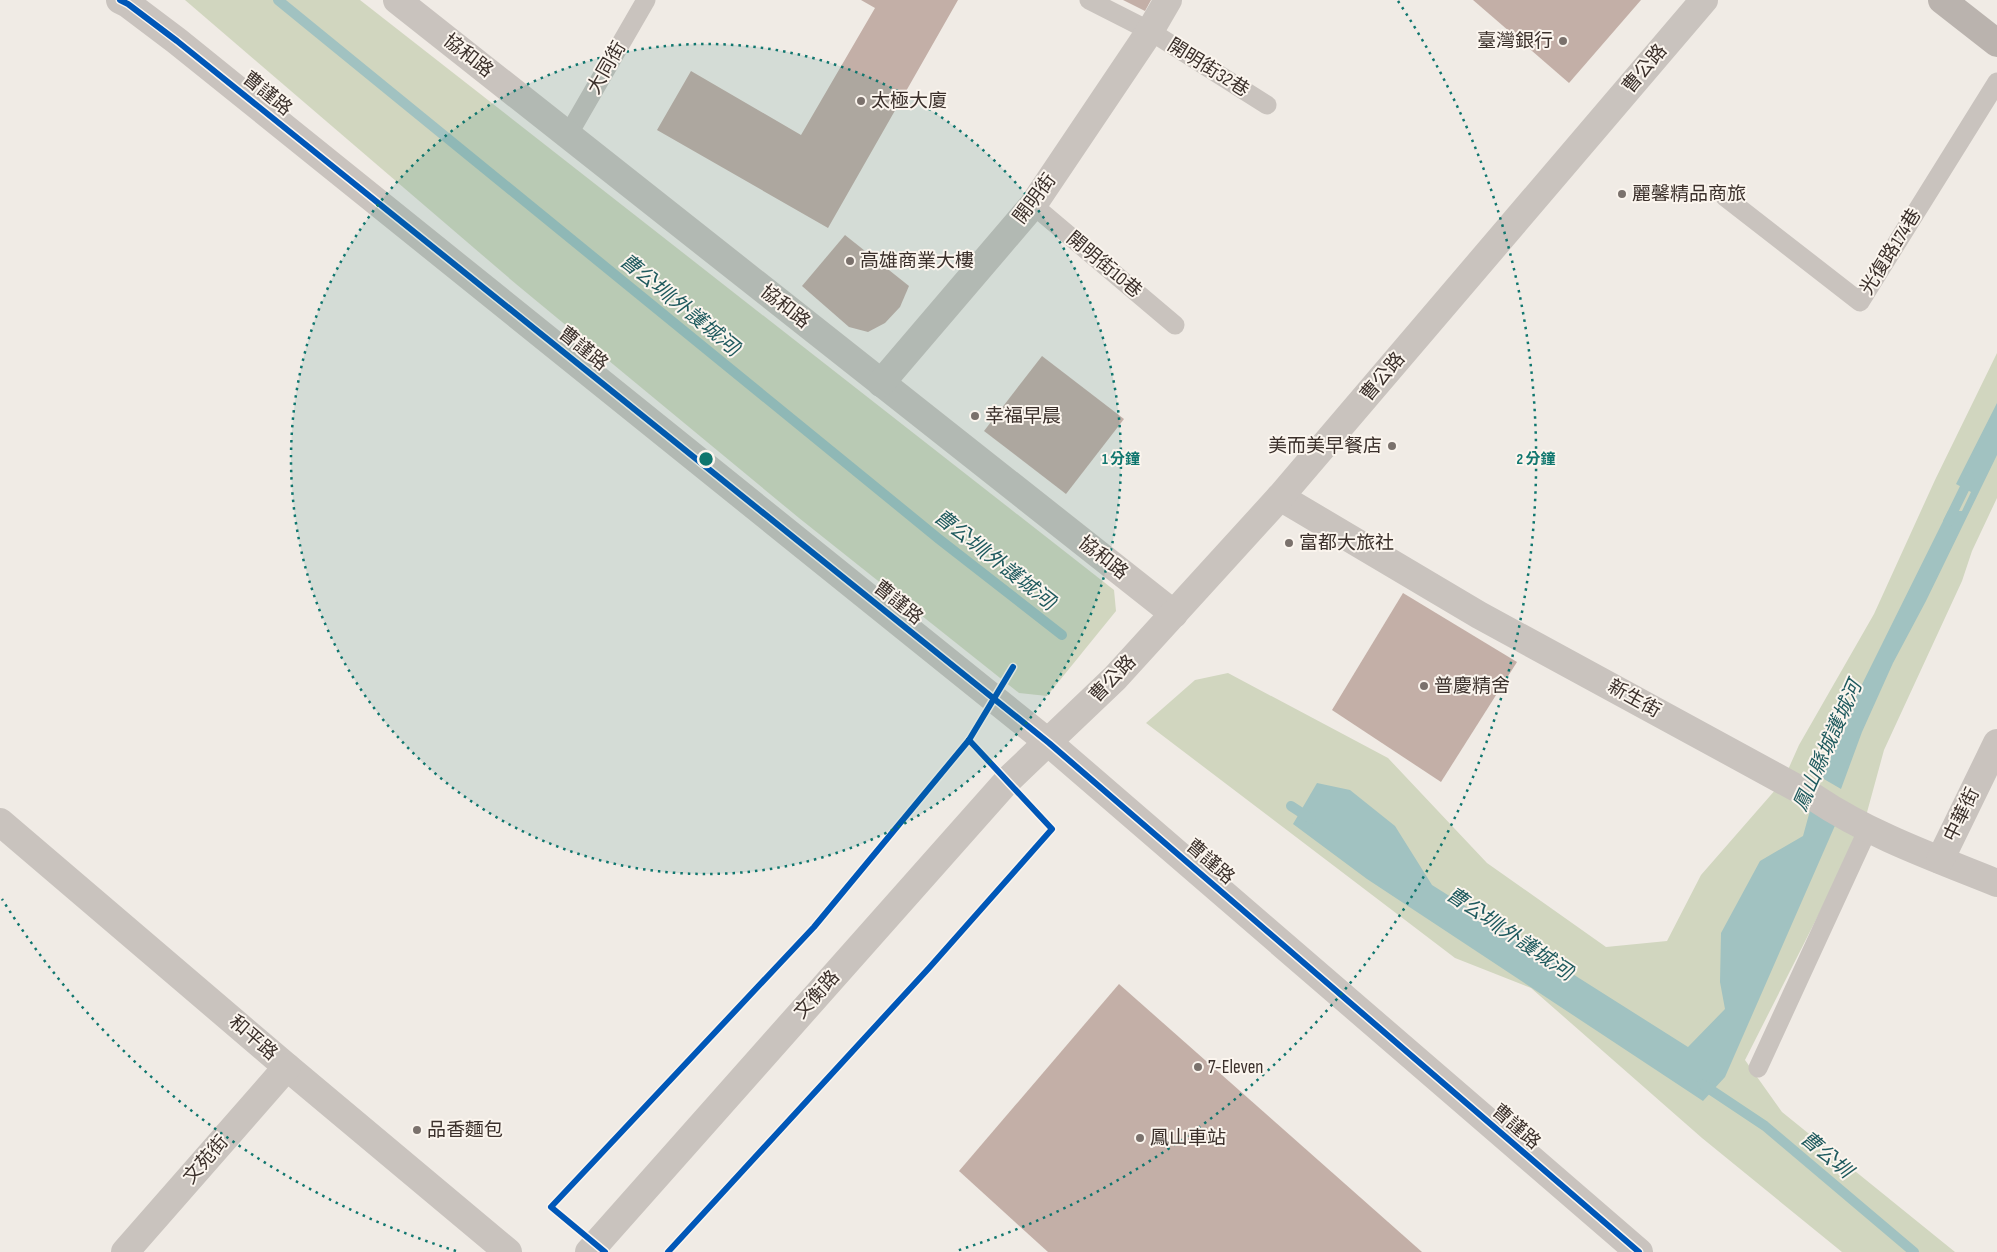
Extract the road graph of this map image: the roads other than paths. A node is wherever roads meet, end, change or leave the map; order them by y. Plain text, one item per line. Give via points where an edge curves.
1 (120, 0) edge
2 (397, 0) edge
3 (646, 0) edge
4 (1089, 0) edge
5 (1168, 0) edge
6 (1704, 0) edge
7 (1942, 0) edge
8 (1150, 31) junction
9 (1997, 42) edge
10 (1997, 82) edge
11 (1267, 105) dead end
12 (568, 135) junction
13 (1725, 197) dead end
14 (1033, 205) junction
15 (1175, 325) dead end
16 (881, 383) junction
17 (1280, 497) junction
18 (1174, 614) junction
19 (1049, 742) junction
20 (1997, 744) edge
21 (0, 822) edge
22 (1868, 829) junction
23 (1940, 860) junction
24 (1997, 883) edge
25 (287, 1067) junction
26 (1758, 1068) dead end
27 (125, 1252) edge
28 (508, 1252) edge
29 (589, 1252) edge
30 (1639, 1252) edge

1 - 19 street, 曹謹路 via 177,41
2 - 12 street, 協和路
3 - 12 lane, 大同街
4 - 8 lane
5 - 8 street, 開明街
6 - 17 street, 曹公路
7 - 9 street
8 - 11 lane, 開明街32巷
8 - 14 street, 開明街
10 - 13 lane, 光復路174巷 via 1860,302
12 - 16 street, 協和路
14 - 15 lane, 開明街10巷
14 - 16 street, 開明街
16 - 18 street, 協和路
17 - 18 street, 曹公路
17 - 22 street, 新生街 via 1479,615
18 - 19 street, 曹公路 via 1116,678
19 - 29 street, 文衡路 via 1008,780
19 - 30 street, 曹謹路
20 - 23 street, 中華街
21 - 25 street, 和平路
22 - 23 street, 新生街
22 - 26 lane
23 - 24 street, 新生街
25 - 27 street, 文苑街
25 - 28 street, 和平路

